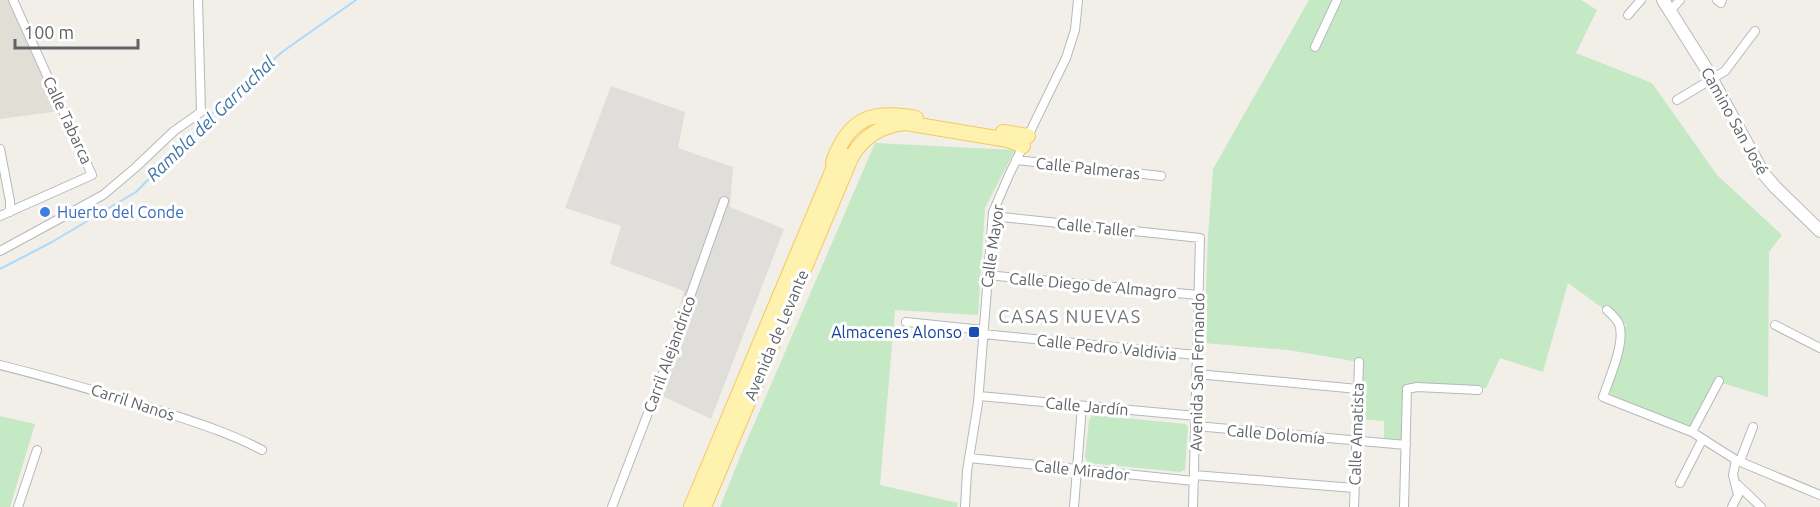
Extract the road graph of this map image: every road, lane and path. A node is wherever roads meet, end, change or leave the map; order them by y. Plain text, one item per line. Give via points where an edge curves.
1 (13, 0) edge
2 (198, 0) edge
3 (1078, 0) edge
4 (1337, 0) edge
5 (1641, 0) edge
6 (1680, 0) edge
7 (1667, 5) edge
8 (1628, 15) dead end
9 (1755, 31) dead end
10 (1315, 47) dead end
11 (1713, 79) junction
12 (1677, 100) dead end
13 (1025, 141) junction
14 (0, 149) edge
15 (1016, 160) junction
16 (848, 164) junction
17 (1161, 176) dead end
18 (823, 192) junction
19 (724, 201) dead end
20 (10, 212) junction
21 (0, 216) edge
22 (993, 216) junction
23 (1820, 231) edge
24 (1200, 237) joint
25 (0, 251) edge
26 (987, 275) junction
27 (1198, 295) junction
28 (1607, 310) dead end
29 (906, 322) dead end
30 (1775, 325) dead end
31 (983, 332) junction
32 (1820, 348) edge
33 (1196, 355) junction
34 (1359, 362) dead end
35 (0, 365) edge
36 (1197, 374) junction
37 (1719, 381) dead end
38 (1358, 389) junction
39 (1478, 390) dead end
40 (979, 396) junction
41 (1082, 406) junction
42 (1196, 416) junction
43 (1196, 426) junction
44 (1753, 427) dead end
45 (1692, 432) junction
46 (1702, 440) junction
47 (1356, 441) junction
48 (1406, 445) junction
49 (37, 450) dead end
50 (262, 450) dead end
51 (969, 458) junction
52 (1738, 460) junction
53 (1076, 469) junction
54 (1194, 478) junction
55 (1680, 483) dead end
56 (1736, 483) junction
57 (1354, 488) junction
58 (1820, 495) edge
59 (965, 506) edge
60 (18, 507) edge
61 (612, 507) edge
62 (691, 507) edge
63 (704, 507) edge
64 (976, 507) edge
65 (1074, 507) edge
66 (1193, 507) edge
67 (1354, 507) edge
68 (1404, 507) edge
69 (1732, 507) edge
70 (1761, 507) edge

1 - 20 street, Calle Tabarca via 92,174
2 - 25 street via 201,111 103,195
3 - 13 street, Calle Mayor via 1075,30 1066,58
4 - 10 street
5 - 8 street
6 - 7 street
7 - 11 main road, Camino San José
9 - 11 street via 1728,68
11 - 12 street
11 - 23 main road, Camino San José via 1763,173
13 - 15 street, Calle Mayor
13 - 16 main road, Avenida de Levante via 897,124 865,139
13 - 18 main road, Avenida de Levante via 900,115 875,116 856,126 844,139
14 - 20 street
15 - 17 street, Calle Palmeras
15 - 22 street, Calle Mayor
16 - 18 main road, Avenida de Levante via 846,156 839,156
16 - 63 main road, Avenida de Levante
18 - 62 main road, Avenida de Levante
19 - 61 street, Carril Alejandrico
20 - 21 street
22 - 24 street, Calle Taller
22 - 26 street, Calle Mayor
24 - 27 street, Avenida San Fernando
26 - 27 street, Calle Diego de Almagro
26 - 31 street, Calle Mayor
27 - 33 street, Avenida San Fernando
28 - 45 street via 1619,324 1621,335 1603,397
29 - 31 street, Calle Pedro Valdivia
30 - 32 street
31 - 33 street, Calle Pedro Valdivia
31 - 40 street, Calle Mayor
33 - 36 street, Avenida San Fernando
34 - 38 street, Calle Amatista
35 - 50 street, Carril Nanos via 193,421
36 - 38 street
36 - 42 street, Avenida San Fernando
37 - 45 street
38 - 47 street, Calle Amatista
39 - 48 street via 1407,389
40 - 41 street, Calle Jardín
40 - 51 street, Calle Mayor
41 - 42 street, Calle Jardín
41 - 53 street
42 - 43 street, Avenida San Fernando
43 - 47 street, Calle Dolomía
43 - 54 street, Avenida San Fernando
44 - 52 street
45 - 46 street
46 - 52 street
46 - 55 street
47 - 48 street, Calle Dolomía
47 - 57 street, Calle Amatista
48 - 68 street
49 - 60 street
51 - 53 street, Calle Mirador
51 - 59 street, Calle Mayor
52 - 56 street via 1733,475
52 - 58 street
53 - 54 street, Calle Mirador
53 - 65 street
54 - 57 street, Calle Mirador
54 - 66 street, Avenida San Fernando
56 - 69 street via 1738,495
56 - 70 street
57 - 67 street, Calle Amatista
59 - 64 street

